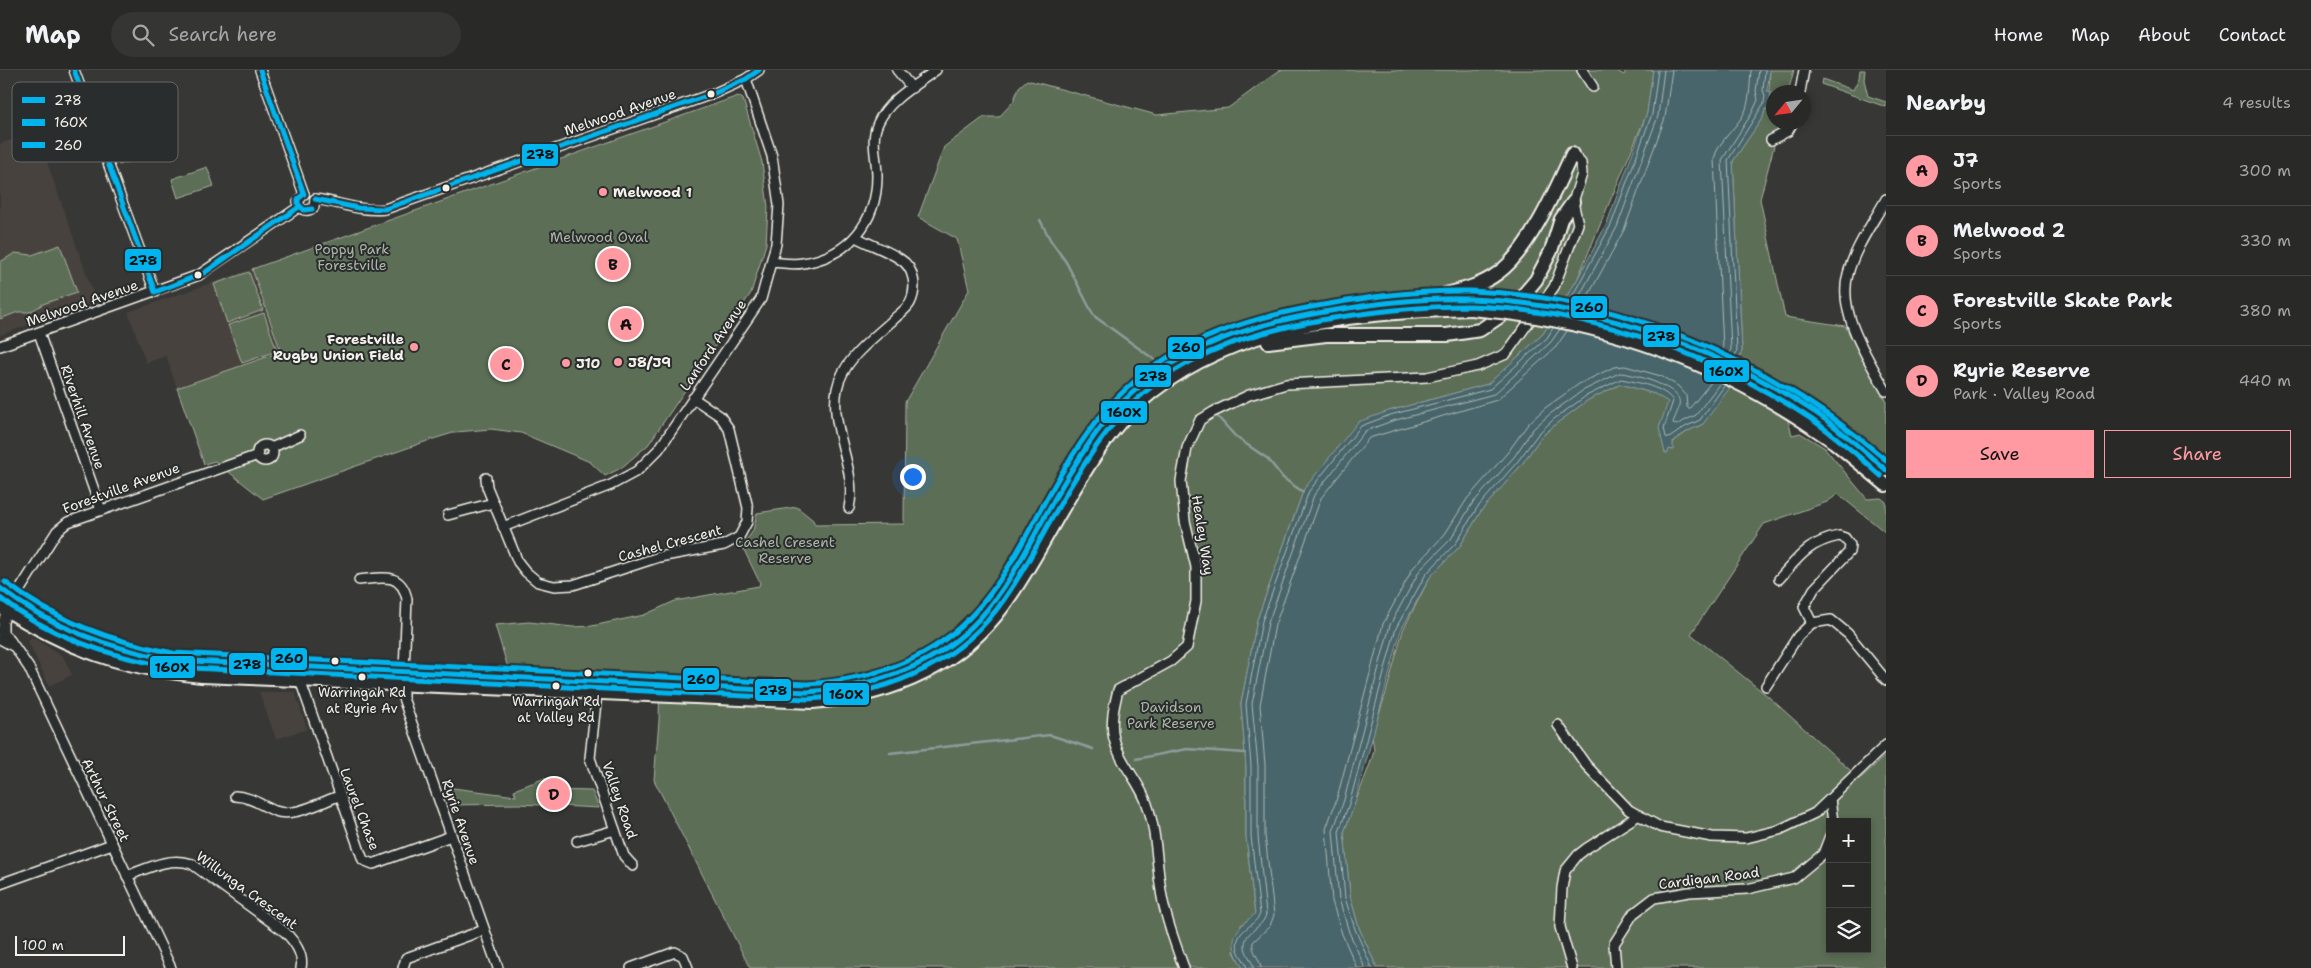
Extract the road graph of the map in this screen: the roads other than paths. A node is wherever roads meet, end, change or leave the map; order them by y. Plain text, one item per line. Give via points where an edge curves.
1 (74, 70) edge
2 (260, 70) edge
3 (759, 70) edge
4 (897, 70) edge
5 (936, 70) edge
6 (1582, 70) edge
7 (1804, 70) edge
8 (746, 79) junction
9 (78, 82) edge
10 (1801, 85) edge
11 (1593, 86) dead end
12 (912, 88) junction
13 (1789, 130) edge
14 (1772, 140) dead end
15 (1572, 154) joint
16 (108, 162) edge
17 (304, 194) junction
18 (315, 199) junction
19 (1886, 199) edge
20 (1573, 202) junction
21 (299, 207) junction
22 (856, 237) junction
23 (772, 262) junction
24 (155, 292) junction
25 (1416, 301) junction
26 (1470, 304) junction
27 (39, 333) junction
28 (0, 346) edge
29 (1232, 348) junction
30 (1886, 391) edge
31 (693, 398) junction
32 (300, 436) dead end
33 (1886, 470) edge
34 (486, 478) dead end
35 (1886, 485) edge
36 (493, 503) junction
37 (849, 508) dead end
38 (101, 510) junction
39 (448, 515) dead end
40 (504, 527) junction
41 (1779, 579) dead end
42 (359, 580) dead end
43 (0, 588) edge
44 (14, 599) junction
45 (2, 610) edge
46 (1812, 623) junction
47 (1, 635) edge
48 (404, 678) junction
49 (300, 680) junction
50 (1886, 680) edge
51 (1766, 686) dead end
52 (598, 687) junction
53 (1558, 725) dead end
54 (1886, 745) edge
55 (235, 796) dead end
56 (339, 796) junction
57 (1830, 800) junction
58 (1639, 815) junction
59 (1832, 818) edge
60 (615, 830) junction
61 (451, 836) junction
62 (577, 841) dead end
63 (112, 844) junction
64 (1826, 846) edge
65 (633, 866) dead end
66 (127, 876) junction
67 (0, 884) edge
68 (484, 930) junction
69 (171, 968) edge
70 (301, 968) edge
71 (402, 968) edge
72 (498, 968) edge
73 (631, 968) edge
74 (688, 968) edge
75 (1184, 968) edge
76 (1572, 968) edge
77 (1616, 968) edge

1 - 9 street
2 - 17 street
3 - 8 street, Melwood Avenue
4 - 12 street
5 - 12 street
6 - 11 street
7 - 10 street
8 - 18 street, Melwood Avenue via 676,107 385,209 351,208
8 - 23 street, Lanford Avenue via 772,156 779,205
12 - 22 street via 891,104 876,126 876,190 867,220
13 - 14 street
15 - 20 street, Healey Way via 1581,163 1582,174
15 - 25 highway via 1528,238 1510,263 1482,283
16 - 24 street
17 - 18 street
17 - 21 street via 298,199
18 - 21 street via 312,209
19 - 30 street via 1847,275 1851,322
20 - 29 highway via 1561,219 1551,250 1536,280 1511,309 1480,330 1447,335 1326,335
20 - 75 street, Healey Way via 1578,224 1554,287 1506,354 1478,366 1427,377 1286,384 1249,395 1200,420 1187,448 1181,482 1185,521 1196,567 1196,601 1187,647 1172,661 1118,690 1113,711 1114,738 1120,758 1147,803 1159,857 1163,901
21 - 24 street, Melwood Avenue via 204,273
22 - 23 street via 822,259 801,264
22 - 37 street via 902,260 912,272 915,290 910,305 852,358 837,389 836,409 852,494
23 - 31 street, Lanford Avenue via 760,299
24 - 27 street, Melwood Avenue
25 - 26 highway
25 - 52 highway via 1361,306 1267,323 1190,354 1150,378 1105,420 1087,444 981,617 964,634 916,667 850,689 828,691
26 - 29 highway via 1348,318 1288,329
26 - 33 highway, bridge via 1524,302 1561,309 1695,349 1797,402 1849,438
26 - 35 highway, bridge via 1601,329 1698,364 1791,413 1834,442
27 - 28 street, Melwood Avenue
27 - 38 street, Riverhill Avenue
29 - 52 highway via 1187,368 1166,382 1116,426 1096,452 1003,606 961,649 925,672 891,688 863,696 812,702
31 - 40 street, Lanford Avenue via 659,449 637,471 611,485
31 - 40 street, Cashel Crescent via 720,416 729,430 748,508 747,522 739,537 724,545 659,558 573,585 554,586 538,582 526,572 518,562
32 - 38 street, Forestville Avenue via 271,448 262,446 258,455
34 - 36 street, Cashel Crescent
36 - 39 street
36 - 40 street, Cashel Crescent
38 - 44 street, Forestville Avenue via 62,526
41 - 46 street via 1807,547 1839,536 1845,538 1850,545 1849,552 1814,589 1804,607
42 - 48 street, Ryrie Avenue via 388,578 398,580 405,588
43 - 44 highway
44 - 45 highway, Forestville Avenue
44 - 48 highway via 67,629 142,655 204,663
45 - 47 street, Arthur Street
45 - 49 highway via 64,643 133,665 194,675
46 - 50 street via 1831,620 1840,626
46 - 51 street via 1798,636
47 - 63 street, Arthur Street via 29,668
48 - 49 highway
48 - 52 highway
48 - 61 street, Ryrie Avenue via 403,698
49 - 56 street, Laurel Chase
52 - 60 street, Valley Road via 590,758
53 - 58 street via 1586,765 1629,810
54 - 57 street
55 - 56 street via 247,797 282,813
56 - 61 street, Laurel Chase via 362,860 373,864
57 - 58 street via 1816,813 1779,830 1746,838 1712,837 1660,827
57 - 59 street
58 - 76 street via 1587,848 1566,871 1560,928
60 - 62 street
60 - 65 street, Valley Road via 624,856
61 - 68 street, Ryrie Avenue
63 - 66 street, Arthur Street
63 - 67 street
64 - 77 street, Cardigan Road via 1823,854 1794,878 1747,889 1689,892 1654,898 1633,914 1614,944
66 - 69 street, Arthur Street
66 - 70 street, Willunga Crescent via 172,860 192,864 294,940
68 - 71 street via 406,958
68 - 72 street, Ryrie Avenue
73 - 74 street via 675,952 683,956

